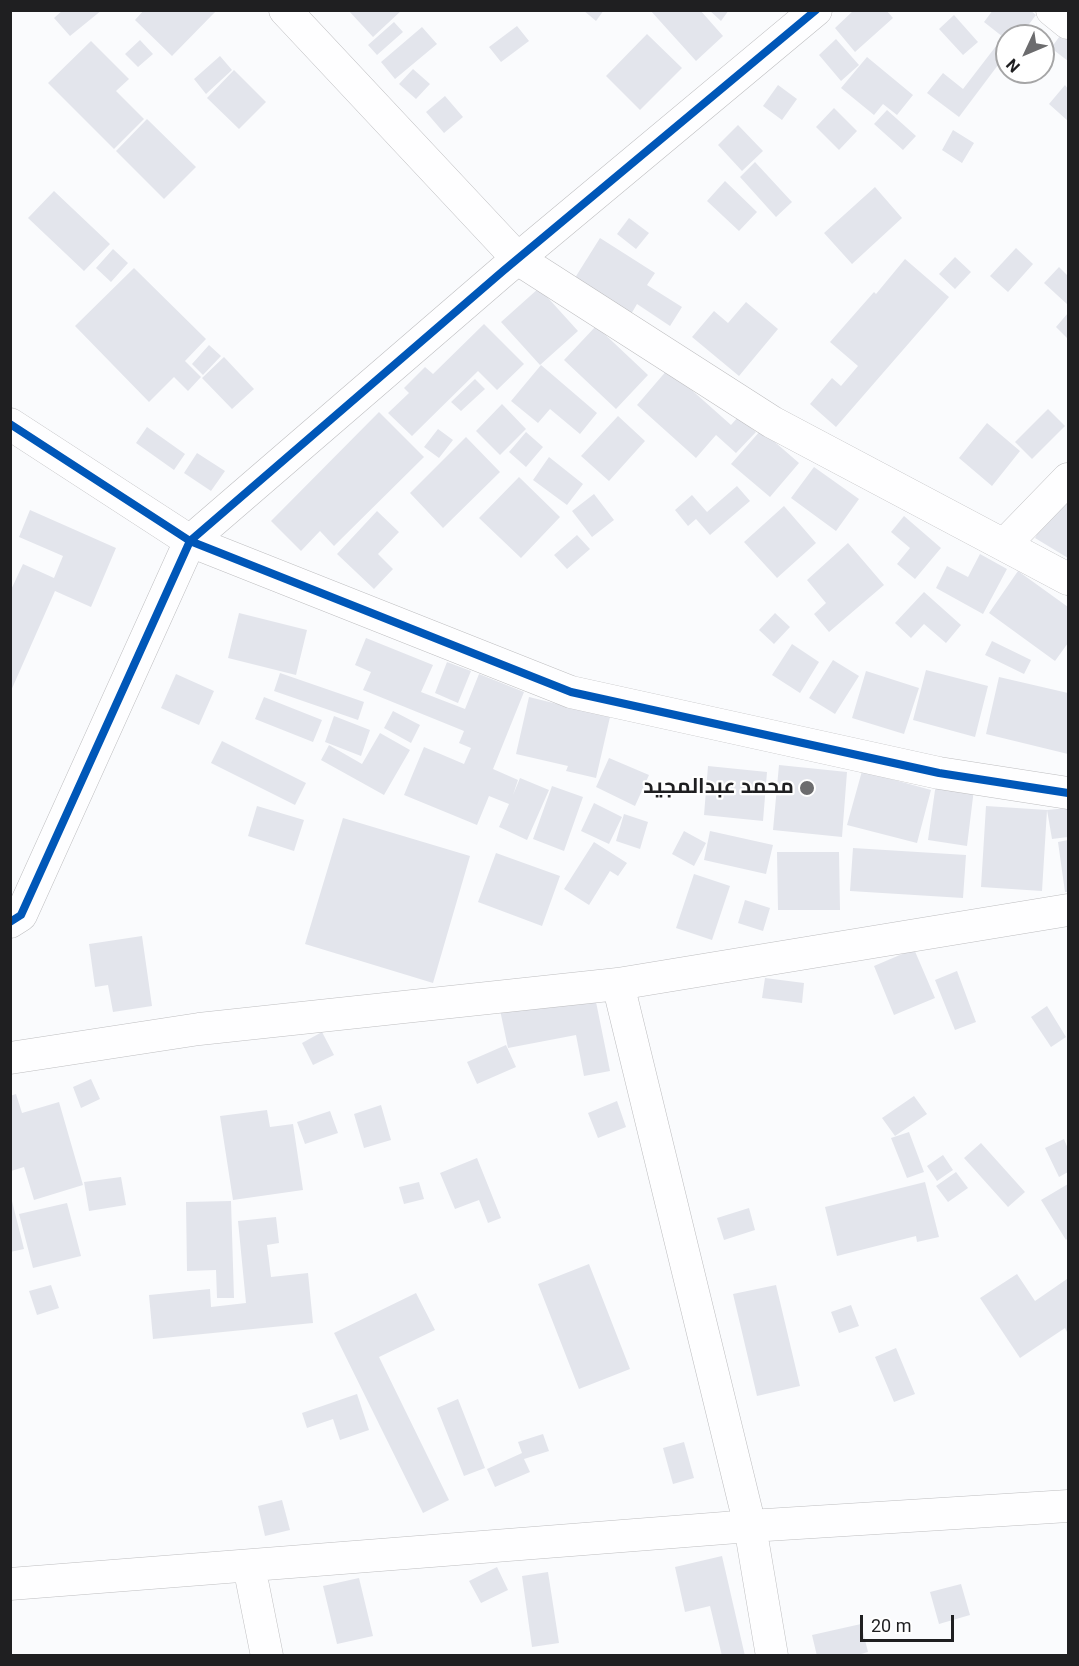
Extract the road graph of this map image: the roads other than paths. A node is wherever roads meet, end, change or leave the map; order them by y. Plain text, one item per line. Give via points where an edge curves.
1 (285, 10) edge
2 (816, 10) edge
3 (1052, 10) edge
4 (1068, 23) edge
5 (518, 259) junction
6 (11, 424) edge
7 (1068, 479) edge
8 (190, 541) junction
9 (1004, 545) junction
10 (1068, 579) edge
11 (1068, 793) edge
12 (1068, 910) edge
13 (14, 916) edge
14 (618, 984) junction
15 (10, 1058) edge
16 (1068, 1506) edge
17 (750, 1526) junction
18 (249, 1566) junction
19 (10, 1584) edge
20 (267, 1656) edge
21 (772, 1656) edge

1 - 5 street
2 - 5 street
3 - 4 street
5 - 8 street
5 - 9 street via 772,422
6 - 8 street
7 - 9 street
8 - 11 street via 571,692 939,773
8 - 13 street
9 - 10 street
12 - 14 street
14 - 15 street via 199,1029
14 - 17 street
16 - 17 street
17 - 18 street
17 - 21 street
18 - 19 street
18 - 20 street

